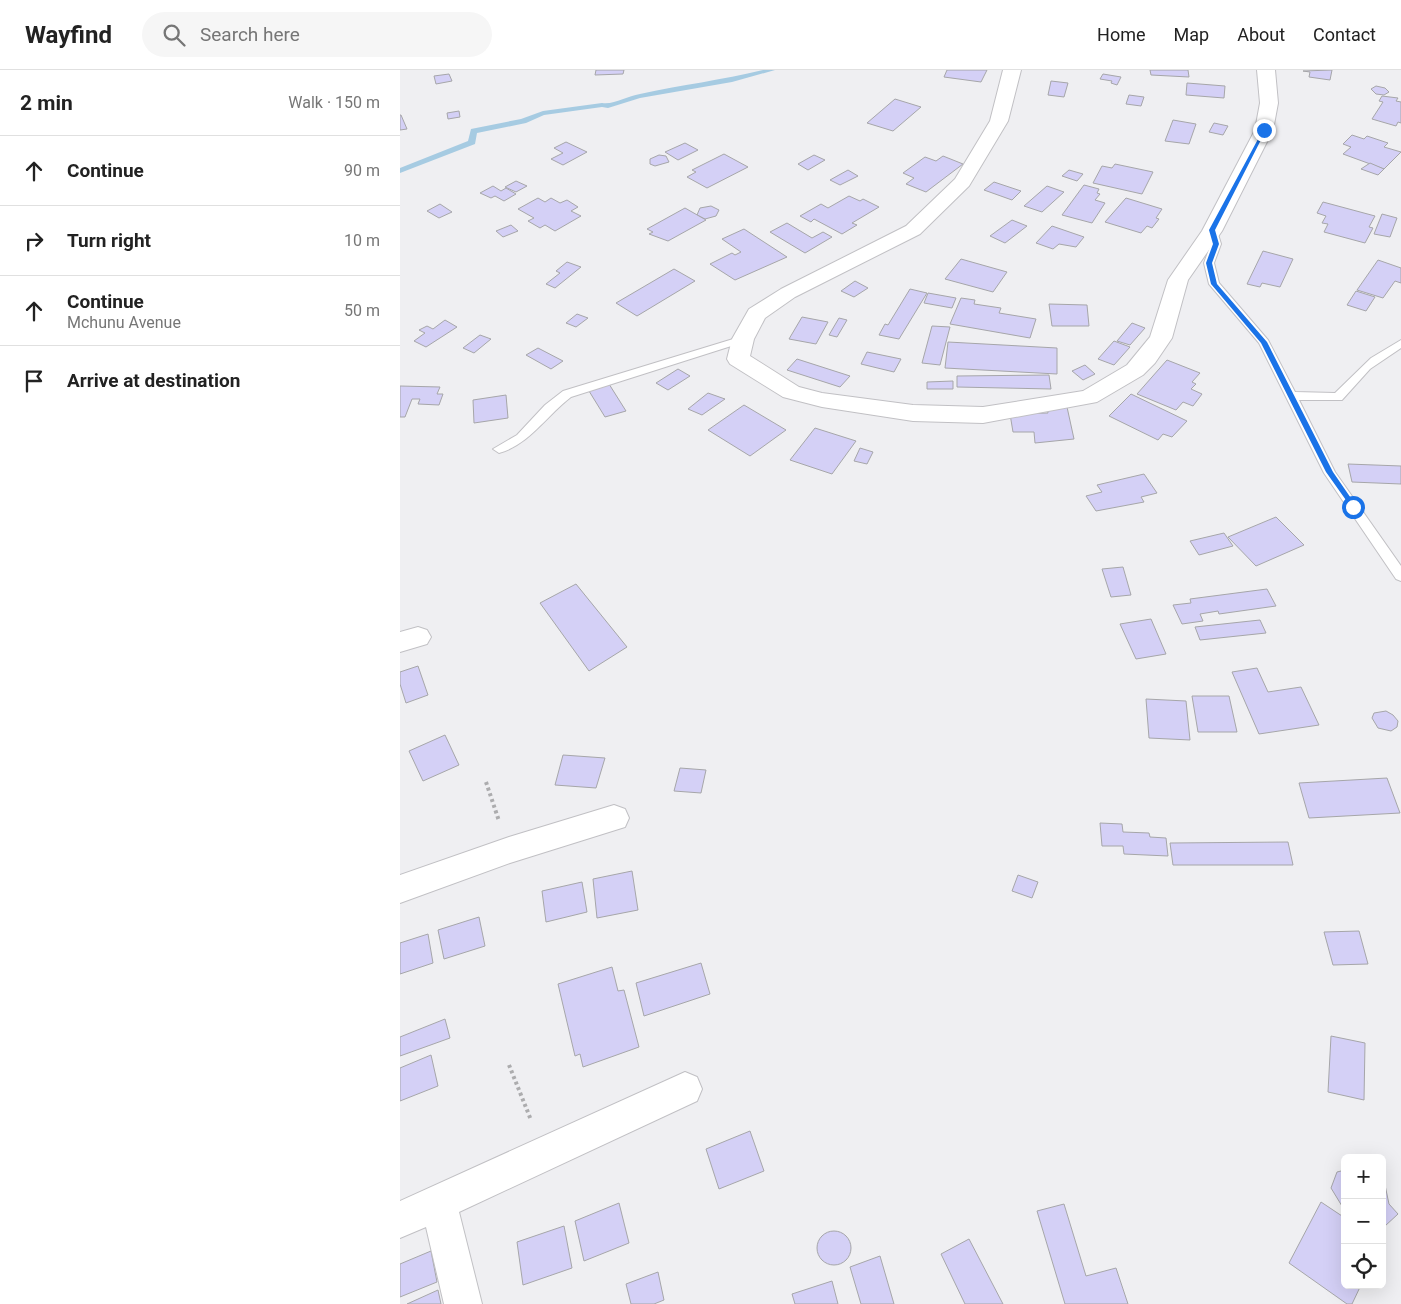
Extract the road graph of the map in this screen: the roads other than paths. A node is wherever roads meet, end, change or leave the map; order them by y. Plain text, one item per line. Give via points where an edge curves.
1 (1012, 70) edge
2 (1266, 70) edge
3 (1212, 230) junction
4 (743, 339) junction
5 (1401, 343) edge
6 (1292, 396) junction
7 (499, 449) dead end
8 (1401, 576) edge
9 (614, 818) dead end
10 (400, 889) edge
11 (685, 1089) dead end
12 (438, 1202) junction
13 (400, 1220) edge
14 (464, 1304) edge

1 - 4 street via 1000,121 962,182 913,230 788,292 757,314
2 - 3 street via 1270,103 1264,130
3 - 4 street via 1178,280 1161,338 1147,358 1135,370 1089,397 984,415 913,413 822,400 791,392 738,359
3 - 6 lane via 1216,244 1209,263 1214,284 1264,342
4 - 7 lane via 568,394 549,408 521,438
5 - 6 lane via 1381,353 1338,397
6 - 8 lane via 1330,472
9 - 10 street via 509,850
11 - 12 street
12 - 13 street
12 - 14 street

